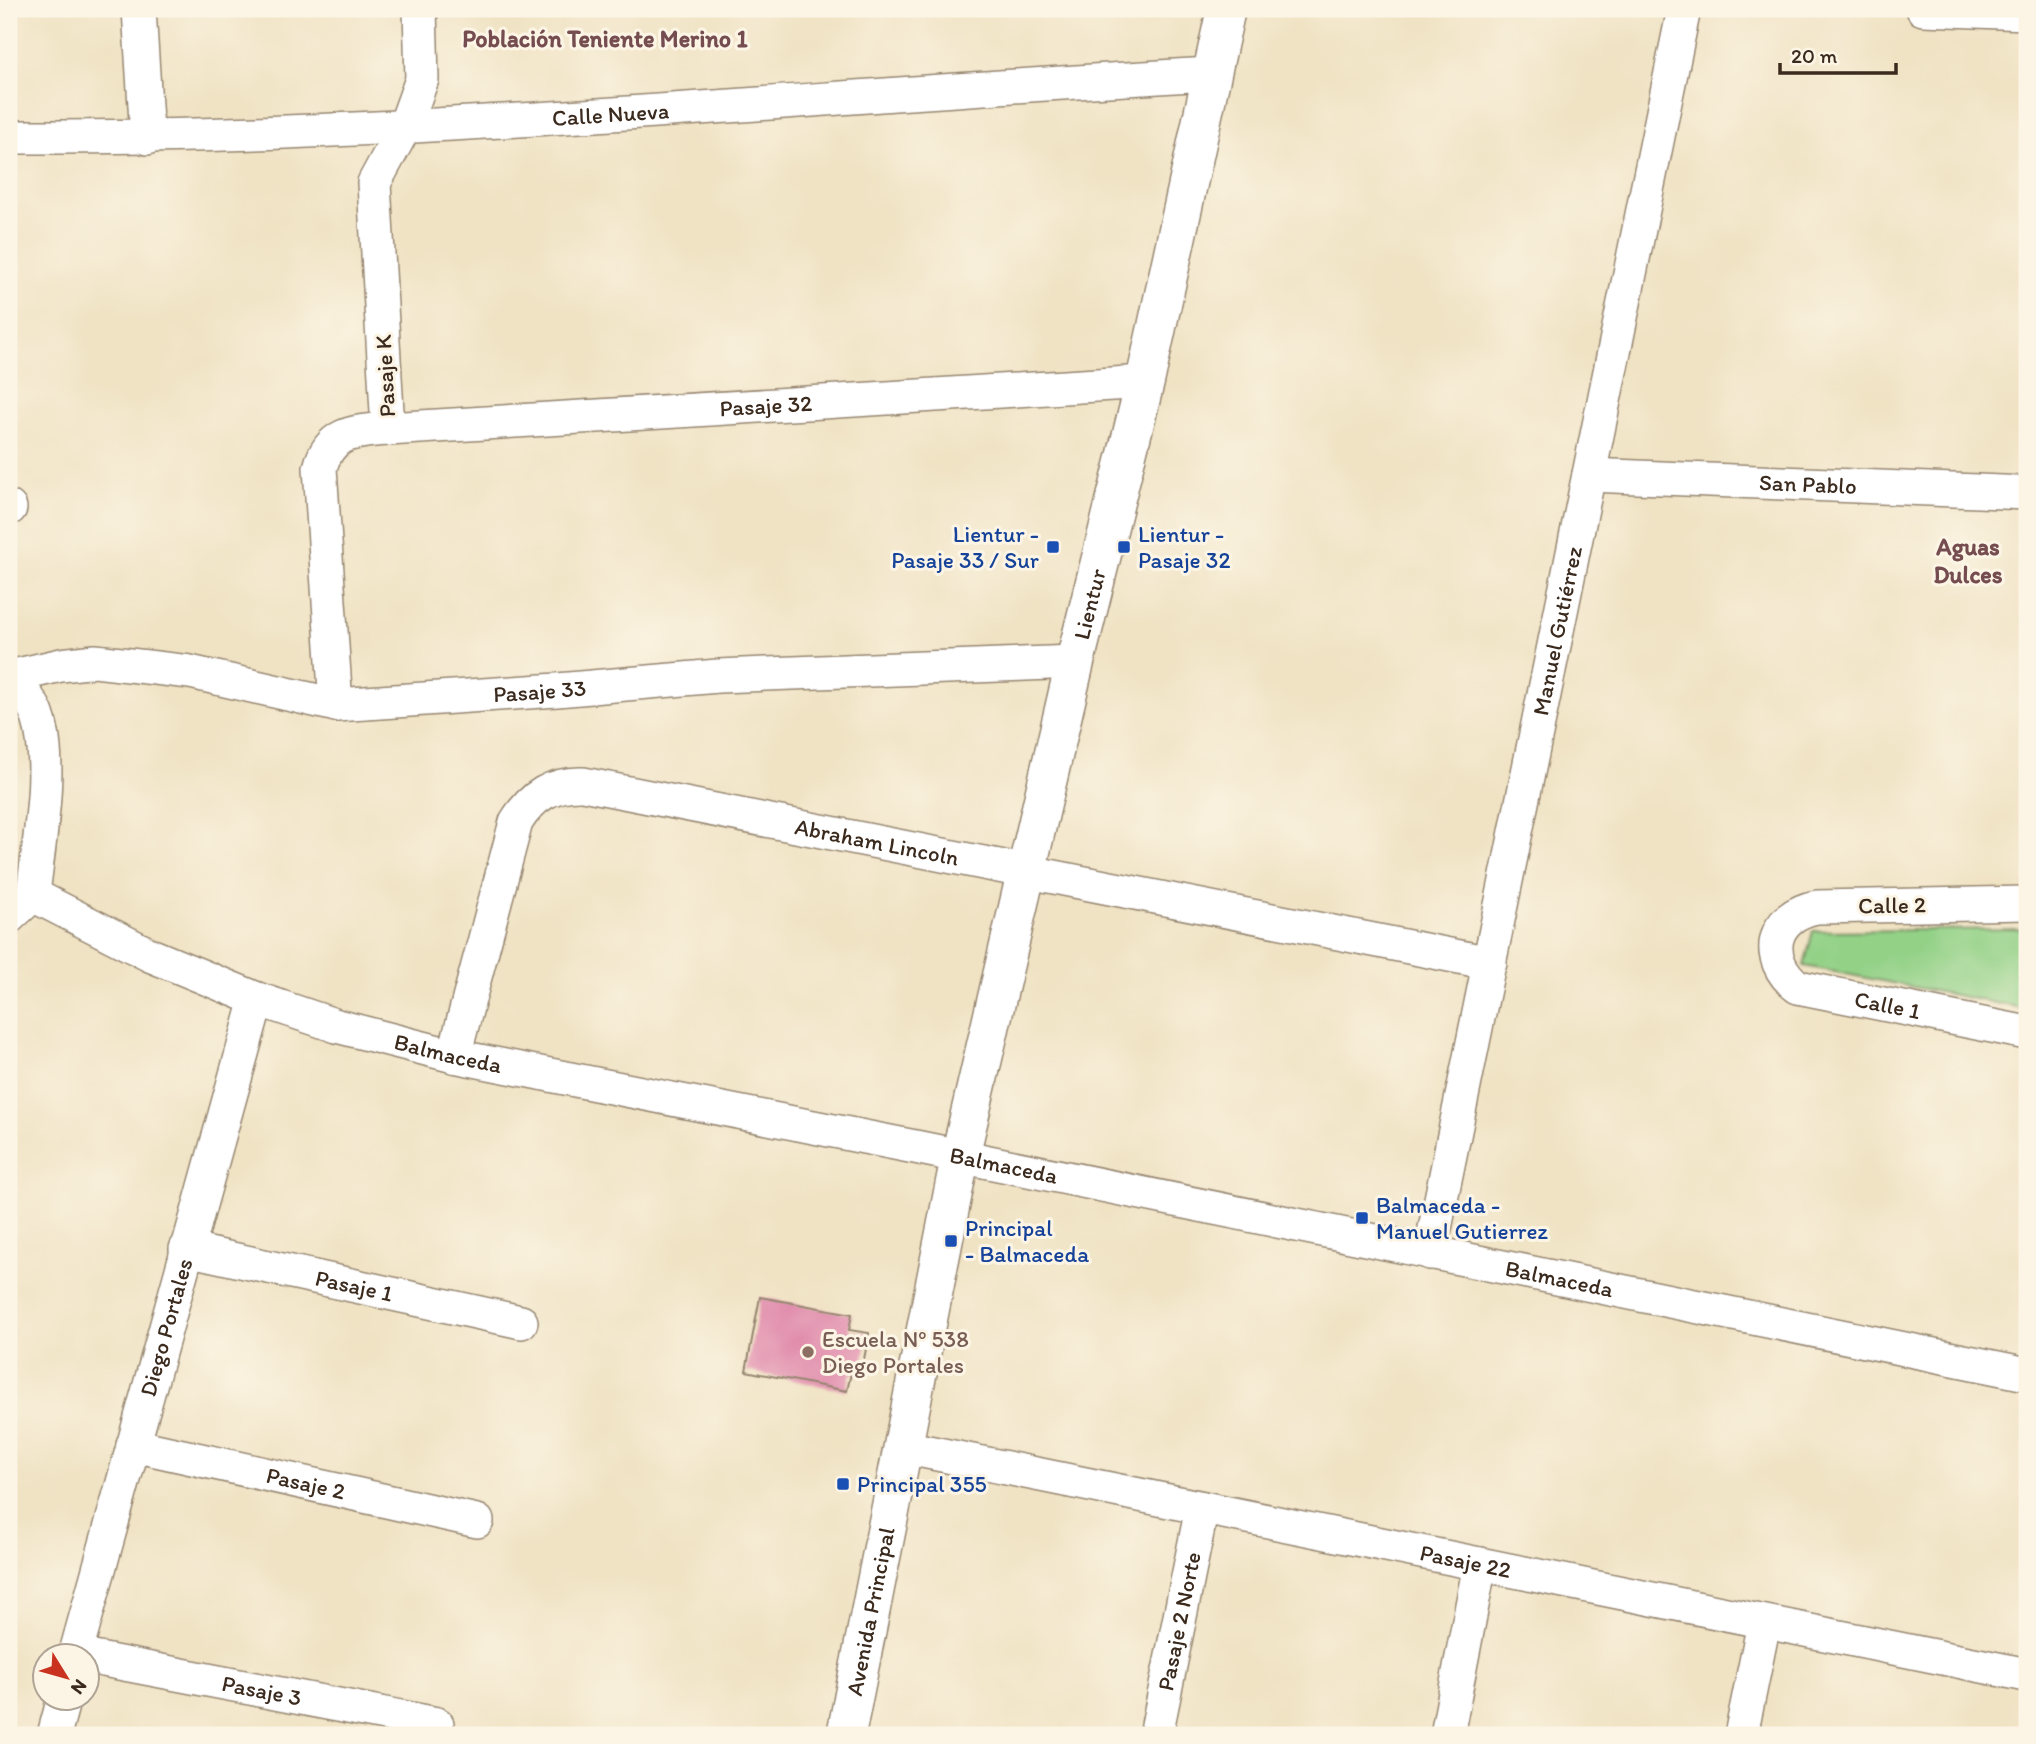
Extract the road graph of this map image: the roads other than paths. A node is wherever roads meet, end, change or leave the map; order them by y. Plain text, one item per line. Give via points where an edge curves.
1 (139, 9) edge
2 (420, 9) edge
3 (1226, 9) edge
4 (1685, 9) edge
5 (1923, 9) edge
6 (2027, 13) edge
7 (1213, 74) junction
8 (405, 126) junction
9 (9, 137) edge
10 (147, 138) junction
11 (1145, 382) junction
12 (388, 429) junction
13 (1589, 475) junction
14 (2027, 494) edge
15 (1075, 662) junction
16 (9, 678) edge
17 (336, 705) junction
18 (1026, 871) junction
19 (2027, 903) edge
20 (21, 906) edge
21 (1775, 943) joint
22 (1490, 963) junction
23 (257, 999) junction
24 (2027, 1033) edge
25 (454, 1056) junction
26 (960, 1157) junction
27 (186, 1249) junction
28 (1430, 1253) junction
29 (521, 1322) dead end
30 (2027, 1374) edge
31 (133, 1445) junction
32 (903, 1447) junction
33 (1202, 1508) junction
34 (477, 1521) dead end
35 (1480, 1564) junction
36 (1764, 1623) junction
37 (84, 1642) edge
38 (102, 1661) edge
39 (2027, 1675) edge
40 (60, 1712) edge
41 (436, 1724) dead end
42 (389, 1725) edge
43 (54, 1735) edge
44 (846, 1735) edge
45 (1156, 1735) edge
46 (1447, 1735) edge
47 (1741, 1735) edge

1 - 10 street
2 - 8 street, Pasaje K via 422,79
3 - 7 main road, Lientur
4 - 13 street, Manuel Gutiérrez
5 - 6 street
7 - 8 street, Calle Nueva
7 - 11 main road, Lientur
8 - 10 street, Calle Nueva
8 - 12 street, Pasaje K via 374,183
9 - 10 street, Calle Nueva
11 - 12 street, Pasaje 32
11 - 15 main road, Lientur
12 - 17 street, Pasaje K via 343,436 327,449 320,468
13 - 14 street, San Pablo
13 - 22 street, Manuel Gutiérrez
15 - 17 street, Pasaje 33 via 718,676
15 - 18 main road, Lientur
16 - 17 street, Pasaje 33 via 95,662 190,672
16 - 20 street via 37,716 45,758
18 - 22 street, Abraham Lincoln
18 - 25 street, Abraham Lincoln via 583,784 556,786 533,799 516,822
18 - 26 main road, Lientur
19 - 21 street, Calle 2 via 1817,907 1795,914
20 - 23 street, Balmaceda
21 - 24 street, Calle 1 via 1780,969 1798,987
22 - 28 street, Manuel Gutiérrez
23 - 25 street, Balmaceda via 337,1026
23 - 27 street, Diego Portales
25 - 26 street, Balmaceda
26 - 28 street, Balmaceda
26 - 32 main road, Avenida Principal
27 - 29 street, Pasaje 1
27 - 31 street, Diego Portales
28 - 30 street, Balmaceda
31 - 34 street, Pasaje 2
31 - 37 street, Diego Portales
32 - 33 street, Pasaje 22
32 - 44 main road, Avenida Principal
33 - 35 street, Pasaje 22
33 - 45 street, Pasaje 2 Norte
35 - 36 street, Pasaje 22
35 - 46 street
36 - 39 street, Pasaje 22
36 - 47 street
38 - 42 street, Pasaje 3
40 - 43 street
41 - 42 street, Pasaje 3

